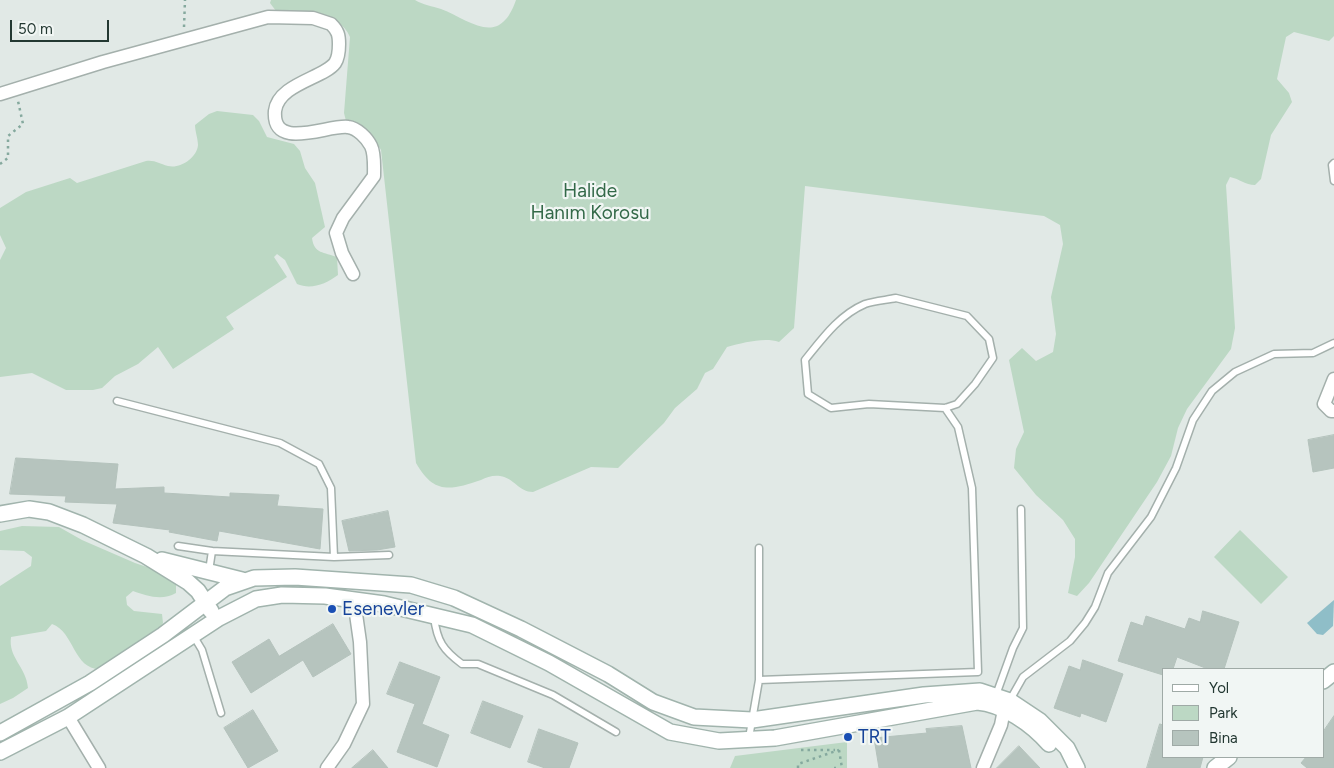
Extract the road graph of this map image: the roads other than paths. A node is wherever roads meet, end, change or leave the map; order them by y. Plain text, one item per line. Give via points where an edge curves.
1 (0, 94) edge
2 (1334, 163) edge
3 (1334, 182) edge
4 (353, 274) dead end
5 (1334, 343) edge
6 (1334, 379) edge
7 (117, 401) dead end
8 (945, 408) junction
9 (1334, 411) edge
10 (1021, 509) dead end
11 (0, 514) edge
12 (178, 546) dead end
13 (759, 548) dead end
14 (212, 551) junction
15 (389, 555) dead end
16 (146, 556) junction
17 (334, 557) junction
18 (208, 572) junction
19 (242, 580) junction
20 (354, 600) junction
21 (207, 602) junction
22 (248, 603) junction
23 (434, 616) junction
24 (219, 618) junction
25 (193, 635) junction
26 (1334, 672) edge
27 (759, 680) junction
28 (1324, 680) edge
29 (58, 701) junction
30 (1003, 702) junction
31 (221, 713) dead end
32 (68, 717) junction
33 (752, 720) junction
34 (616, 732) dead end
35 (0, 733) edge
36 (749, 740) junction
37 (0, 752) edge
38 (1228, 758) edge
39 (99, 768) edge
40 (327, 768) edge
41 (983, 768) edge
42 (1070, 768) edge
43 (1078, 768) edge
44 (1215, 768) edge

1 - 4 street via 268,17 313,18 331,24 337,30 339,53 336,62 306,78 284,96 275,109 276,121 281,129 292,134 349,127 361,134 371,146 374,176 336,233
2 - 3 lane
5 - 30 lane via 1313,353 1274,354 1235,372 1212,391 1193,420 1176,468 1151,516 1108,573 1085,623 1070,641 1023,677
6 - 9 street via 1324,404
7 - 17 lane via 280,443 318,464 331,488
8 - 8 lane via 957,404 993,358 989,339 968,316 896,298 865,304 838,322 806,360 808,394 831,408 869,404
8 - 27 lane via 958,427 972,488 978,672
10 - 30 lane via 1023,628 1013,648
11 - 16 main road via 29,509 49,512
12 - 14 lane
13 - 27 lane
14 - 17 lane
14 - 18 lane
15 - 17 lane
16 - 18 main road
16 - 21 main road via 188,582
18 - 19 main road
19 - 21 main road via 224,588
19 - 22 main road via 250,592
19 - 33 main road via 295,577 411,585 454,598 521,628 654,702 694,717
20 - 22 main road via 282,595
20 - 23 main road
20 - 40 street via 363,704 344,744
21 - 24 main road via 213,615
21 - 29 main road via 163,635
22 - 24 main road
23 - 34 lane via 445,651 462,664 478,664 553,695
23 - 36 main road via 472,625 549,663 670,732 719,741
24 - 25 main road
25 - 31 lane via 202,650
25 - 32 main road
26 - 28 main road
27 - 33 lane
29 - 32 main road
29 - 35 main road
30 - 33 main road via 980,691 924,695
30 - 36 main road via 977,702
30 - 41 street via 1001,725
30 - 42 main road via 1041,735
30 - 43 main road via 1040,721 1066,748
32 - 37 main road
32 - 39 street
33 - 36 lane
38 - 44 main road

